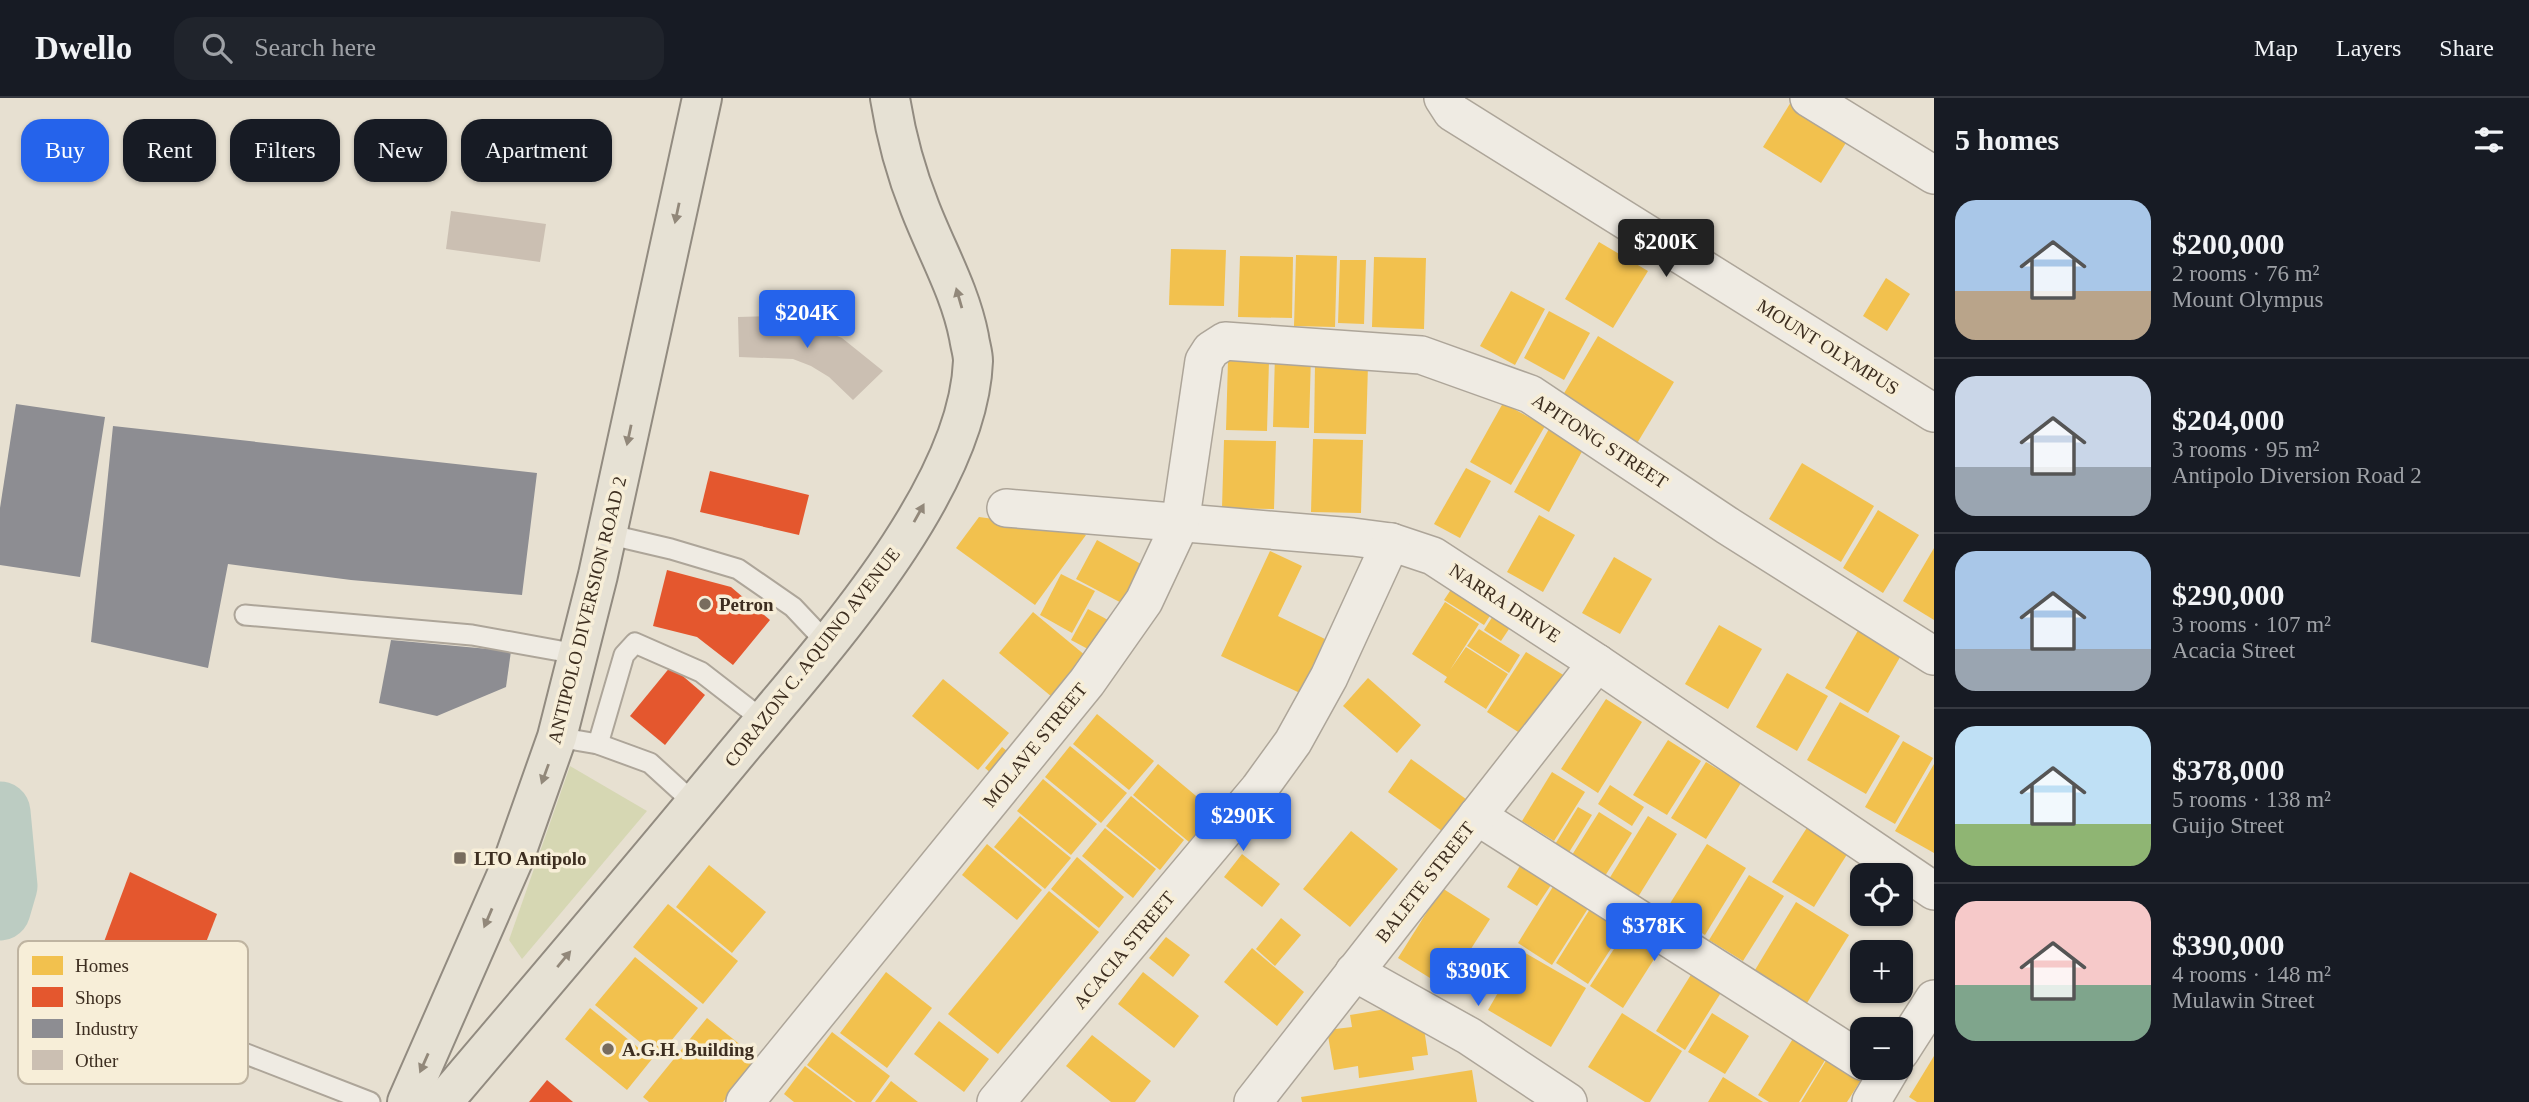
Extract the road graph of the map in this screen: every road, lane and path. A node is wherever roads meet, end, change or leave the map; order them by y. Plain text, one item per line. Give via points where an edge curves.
1 (702, 98) edge
2 (890, 98) edge
3 (1443, 98) edge
4 (1809, 98) edge
5 (1934, 175) edge
6 (1225, 341) joint
7 (1934, 413) edge
8 (1006, 508) dead end
9 (1180, 524) junction
10 (607, 534) junction
11 (1391, 542) junction
12 (245, 615) dead end
13 (827, 643) junction
14 (577, 653) junction
15 (1934, 656) edge
16 (1597, 663) junction
17 (764, 720) junction
18 (557, 737) junction
19 (597, 744) junction
20 (695, 804) junction
21 (1477, 816) junction
22 (1934, 891) edge
23 (1354, 972) junction
24 (461, 980) junction
25 (1934, 999) edge
26 (520, 1012) junction
27 (1913, 1028) edge
28 (1850, 1051) edge
29 (248, 1054) edge
30 (370, 1102) edge
31 (407, 1102) edge
32 (443, 1102) edge
33 (746, 1102) edge
34 (996, 1102) edge
35 (1253, 1102) edge
36 (1568, 1102) edge

1 -> 10 main road, ANTIPOLO DIVERSION ROAD 2
13 -> 2 main road, CORAZON C. AQUINO AVENUE via 902,543 938,477 965,415 973,358 957,289 920,209
3 - 7 street, MOUNT OLYMPUS via 1452,112
4 - 5 street
6 - 9 street, MOLAVE STREET via 1204,361
6 - 15 street, APITONG STREET via 1421,355 1530,394
8 - 9 street, NARRA DRIVE
9 - 11 street, NARRA DRIVE
9 - 33 street, MOLAVE STREET via 1144,601 1087,682
10 - 13 lane via 738,569 793,607
10 - 14 main road, ANTIPOLO DIVERSION ROAD 2
11 - 16 street, NARRA DRIVE via 1433,556
11 - 34 street, ACACIA STREET via 1329,677 1293,742 1259,789
12 - 14 lane via 472,635
13 - 17 main road, CORAZON C. AQUINO AVENUE
14 - 18 main road, ANTIPOLO DIVERSION ROAD 2
16 - 21 street, BALETE STREET
16 - 22 street, NARRA DRIVE
17 - 19 lane via 701,672 635,643 624,655
17 - 20 main road, CORAZON C. AQUINO AVENUE
18 - 19 lane
18 -> 24 main road, ANTIPOLO DIVERSION ROAD 2 via 515,856
19 - 20 lane via 650,763
26 -> 20 main road, CORAZON C. AQUINO AVENUE
21 - 23 street, BALETE STREET
21 - 28 street
23 - 35 street, BALETE STREET
23 - 36 street via 1469,1036
24 - 26 main road via 457,1023 477,1040
24 -> 31 main road, ANTIPOLO DIVERSION ROAD 2
25 - 27 street
26 - 32 main road, CORAZON C. AQUINO AVENUE
29 - 30 lane

